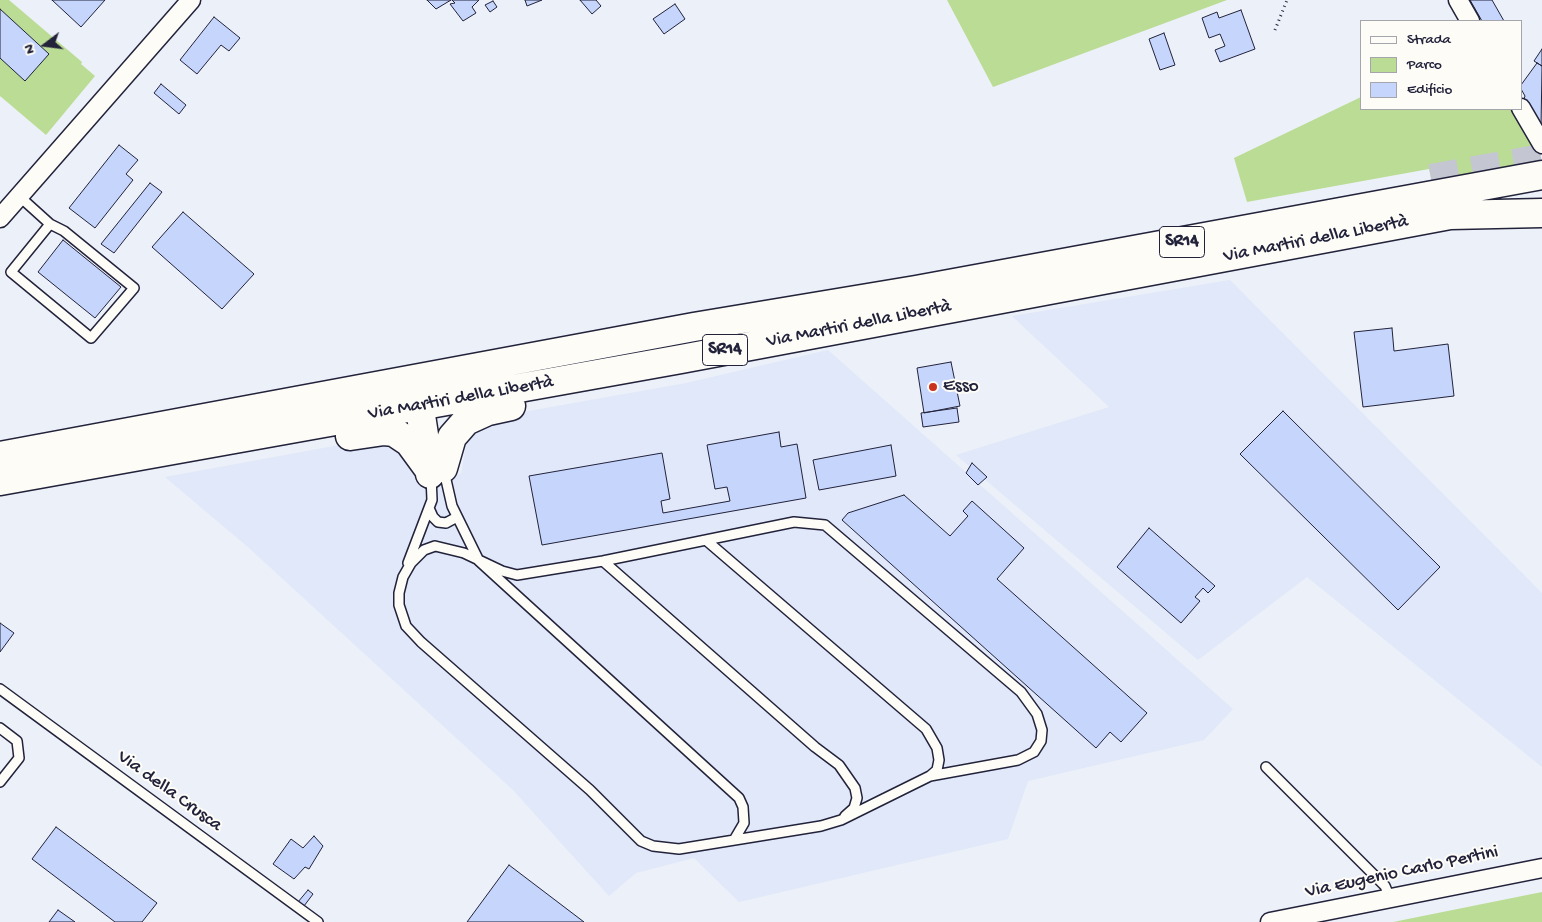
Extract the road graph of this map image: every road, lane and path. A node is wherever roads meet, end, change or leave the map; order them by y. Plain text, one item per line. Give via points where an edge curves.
1 (191, 0) edge
2 (1287, 0) edge
3 (1458, 0) edge
4 (1469, 20) edge
5 (1275, 30) dead end
6 (1522, 110) edge
7 (1542, 144) edge
8 (1542, 175) edge
9 (1431, 178) tunnel mouth
10 (1542, 194) edge
11 (19, 196) junction
12 (1542, 213) edge
13 (1450, 215) junction
14 (0, 218) edge
15 (50, 224) junction
16 (822, 305) junction
17 (684, 330) junction
18 (681, 359) junction
19 (424, 403) junction
20 (206, 418) junction
21 (178, 450) junction
22 (0, 456) edge
23 (437, 471) junction
24 (0, 481) edge
25 (429, 508) junction
26 (457, 517) junction
27 (708, 541) junction
28 (479, 561) junction
29 (603, 562) junction
30 (403, 577) junction
31 (0, 689) edge
32 (0, 728) edge
33 (1266, 767) dead end
34 (930, 776) junction
35 (0, 782) edge
36 (841, 820) junction
37 (734, 840) junction
38 (1542, 868) edge
39 (1390, 898) junction
40 (318, 922) edge
41 (1270, 922) edge

1 - 11 street
2 - 5 path
3 - 4 street
6 - 7 street
8 - 16 main road, Via Martiri della Libertà / SR14
9 - 16 main road, Via Martiri della Libertà / SR14 via 996,259
10 - 13 main road, SR14 via 1468,208
11 - 14 street
11 - 15 lane
12 - 13 main road, Via Martiri della Libertà / SR14
13 - 18 main road, Via Martiri della Libertà / SR14
15 - 15 lane via 11,272 91,338 134,288 64,231
16 - 17 main road, Via Martiri della Libertà / SR14
17 - 19 main road via 581,360 440,387 430,392
17 - 20 main road, Via Martiri della Libertà / SR14
18 - 19 main road, Via Martiri della Libertà / SR14
18 - 23 main road via 602,388 496,408 476,415 452,437
19 - 20 main road via 412,395 400,395 228,424
19 - 21 main road, Via Martiri della Libertà / SR14
19 - 23 main road
20 - 22 main road, Via Martiri della Libertà / SR14
21 - 23 main road via 232,456 384,431 394,432 409,442
21 - 24 main road, Via Martiri della Libertà / SR14
23 - 25 lane
23 - 26 lane
25 - 26 lane via 438,522 446,523
25 - 30 lane
26 - 28 lane
27 - 29 lane
27 - 34 lane via 926,730 937,748 939,760 937,770
27 - 34 lane via 794,522 825,525 1021,692 1037,714 1042,730 1041,742 1034,752 1018,760
28 - 29 lane via 514,575
28 - 30 lane via 464,553 439,546 430,547 417,556
28 - 37 lane via 733,790 744,816
29 - 36 lane via 839,765 850,778 857,798 854,808
30 - 37 lane via 399,605 406,626 590,790 641,841 679,849
31 - 40 lane, Via della Crusca
32 - 35 lane via 17,741 18,758
33 - 39 lane via 1385,886
34 - 36 lane
36 - 37 lane
38 - 39 street, Via Eugenio Carlo Pertini
39 - 41 street, Via Eugenio Carlo Pertini

